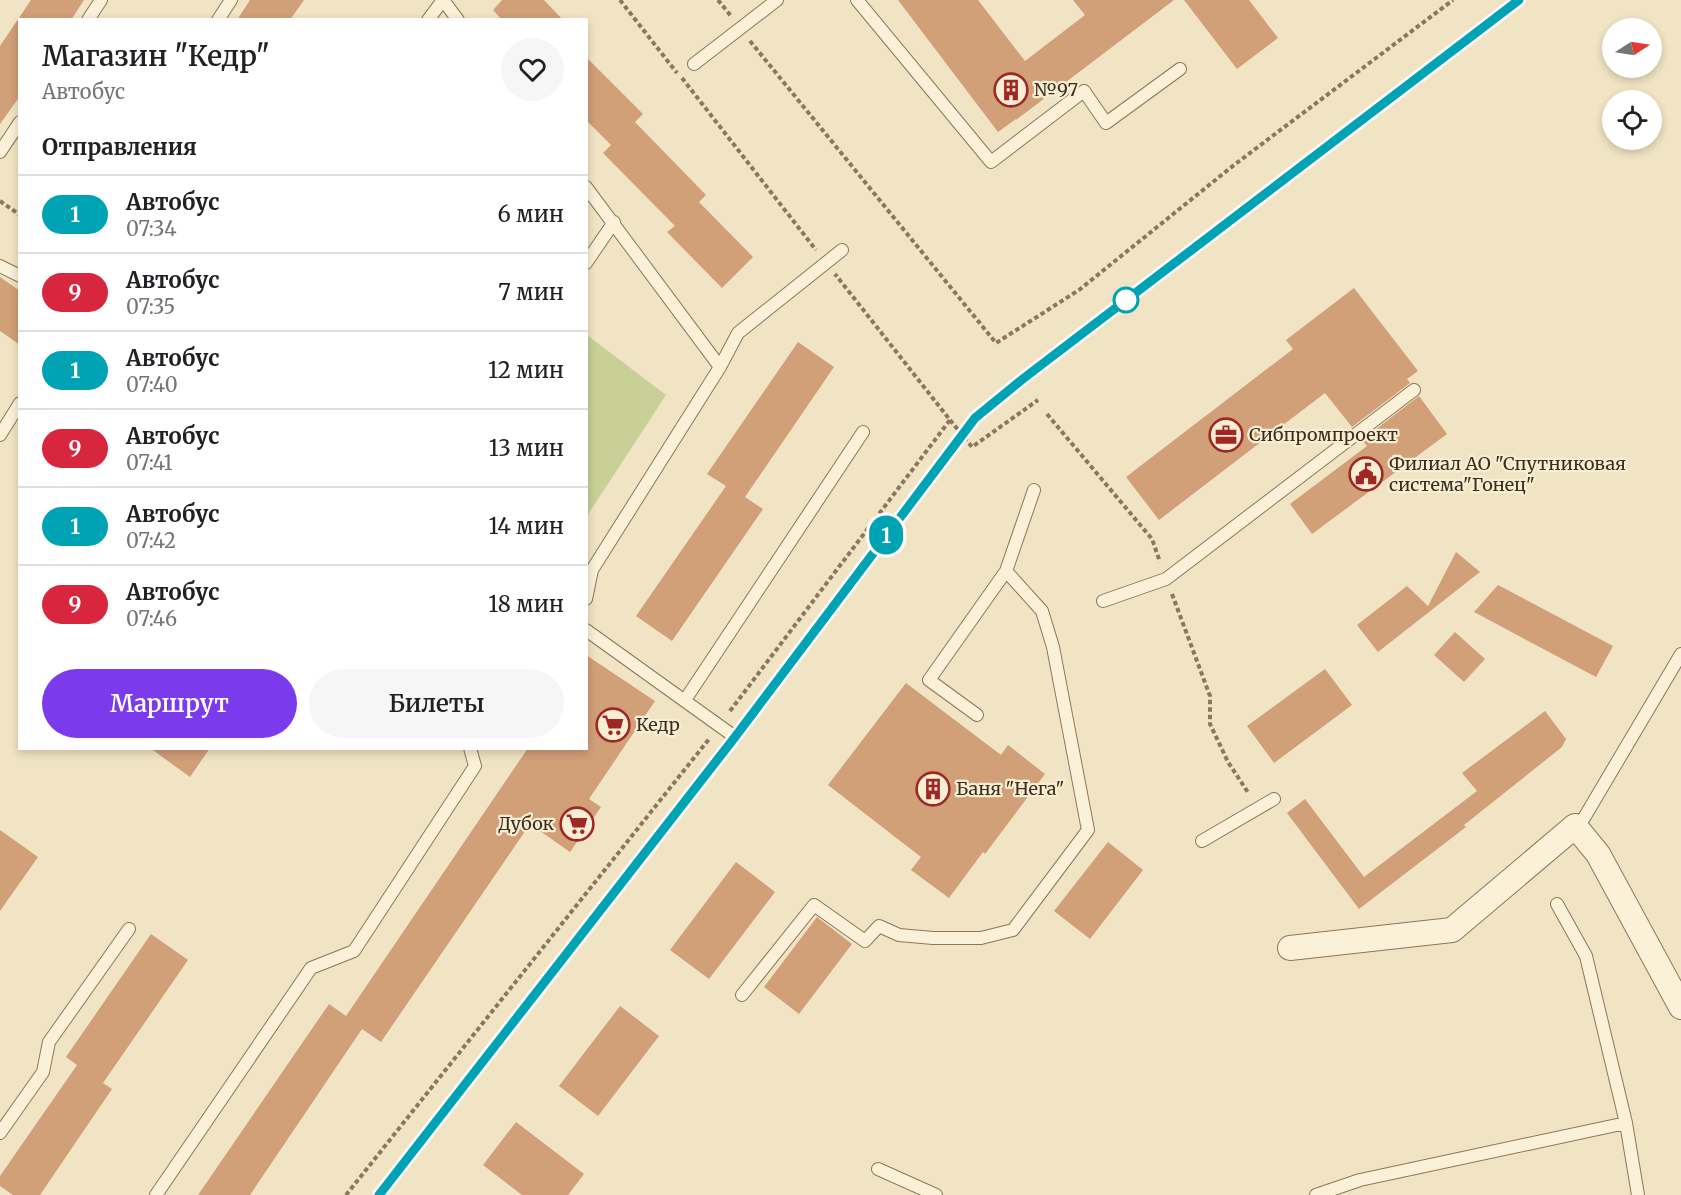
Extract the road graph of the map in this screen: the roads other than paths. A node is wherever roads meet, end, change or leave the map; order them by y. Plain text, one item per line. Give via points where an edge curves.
1 (101, 0) edge
2 (231, 0) edge
3 (443, 0) edge
4 (777, 0) edge
5 (857, 0) edge
6 (89, 18) edge
7 (219, 18) edge
8 (430, 18) edge
9 (456, 18) edge
10 (694, 64) dead end
11 (1180, 69) dead end
12 (18, 125) edge
13 (0, 152) edge
14 (588, 190) edge
15 (614, 222) junction
16 (842, 250) dead end
17 (588, 260) edge
18 (0, 266) edge
19 (18, 275) edge
20 (720, 367) junction
21 (1414, 390) dead end
22 (18, 406) edge
23 (863, 432) dead end
24 (0, 435) edge
25 (1034, 490) dead end
26 (1006, 571) junction
27 (588, 589) edge
28 (1102, 601) dead end
29 (588, 631) edge
30 (1681, 654) edge
31 (685, 700) junction
32 (977, 715) dead end
33 (735, 737) dead end
34 (471, 750) edge
35 (1274, 799) road end
36 (1575, 826) junction
37 (1202, 841) dead end
38 (1557, 904) dead end
39 (129, 929) dead end
40 (1290, 948) dead end
41 (742, 994) dead end
42 (1681, 1007) edge
43 (1626, 1123) junction
44 (0, 1133) edge
45 (878, 1169) dead end
46 (156, 1195) edge
47 (936, 1195) edge
48 (1316, 1195) edge
49 (1638, 1195) edge

1 - 6 lane
2 - 7 lane
3 - 8 lane
3 - 9 lane
4 - 10 lane
5 - 11 lane via 991,162 1084,91 1106,123
12 - 13 lane
14 - 15 lane
15 - 17 lane
15 - 20 lane
16 - 20 lane via 738,333
18 - 19 lane
20 - 27 lane via 592,570
21 - 28 lane via 1166,579
22 - 24 lane
23 - 31 lane
25 - 26 lane
26 - 32 lane via 929,680
26 - 41 lane via 1042,611 1053,647 1088,830 1013,930 981,938 933,939 898,935 879,926 865,941 814,905
29 - 31 lane
30 - 36 lane via 1584,818
31 - 33 lane
34 - 46 lane via 475,766 354,951 311,969
35 - 37 lane
36 - 40 street via 1452,930
36 - 42 street via 1598,854
38 - 43 lane via 1586,956
39 - 44 lane via 49,1042 43,1072
43 - 48 lane via 1360,1180
43 - 49 lane
45 - 47 lane

